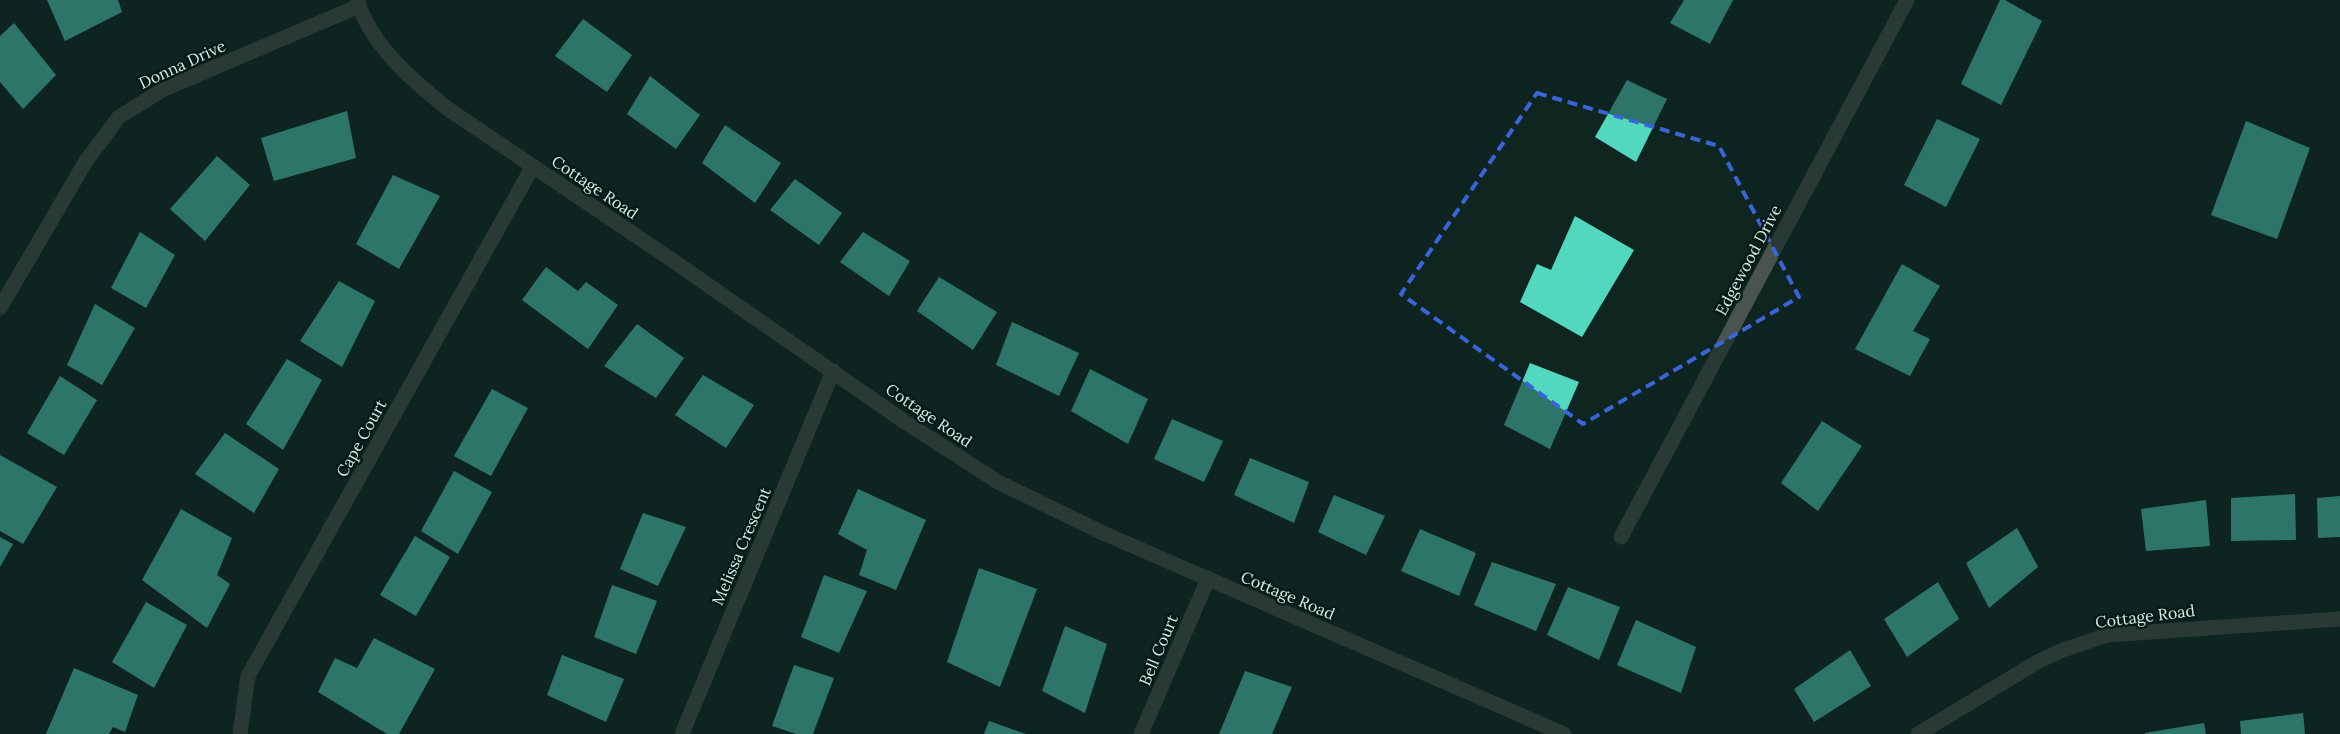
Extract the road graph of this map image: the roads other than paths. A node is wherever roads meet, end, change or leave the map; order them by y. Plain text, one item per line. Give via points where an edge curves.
1 (1906, 0) edge
2 (358, 3) edge
3 (533, 166) junction
4 (0, 308) edge
5 (833, 371) junction
6 (1621, 537) dead end
7 (1208, 579) junction
8 (2340, 619) edge
9 (240, 734) edge
10 (682, 734) edge
11 (1141, 734) edge
12 (1564, 734) edge
13 (1918, 734) edge

1 - 6 street, Edgewood Drive
2 - 3 street, Cottage Road via 377,39 406,74 448,109
2 - 4 street, Donna Drive via 164,89 119,117 86,161
3 - 5 street, Cottage Road
3 - 9 street, Cape Court via 248,676
5 - 7 street, Cottage Road via 998,482
5 - 10 street, Melissa Crescent
7 - 11 street, Bell Court
7 - 12 street, Cottage Road
8 - 13 street, Cottage Road via 2107,635 2039,661

